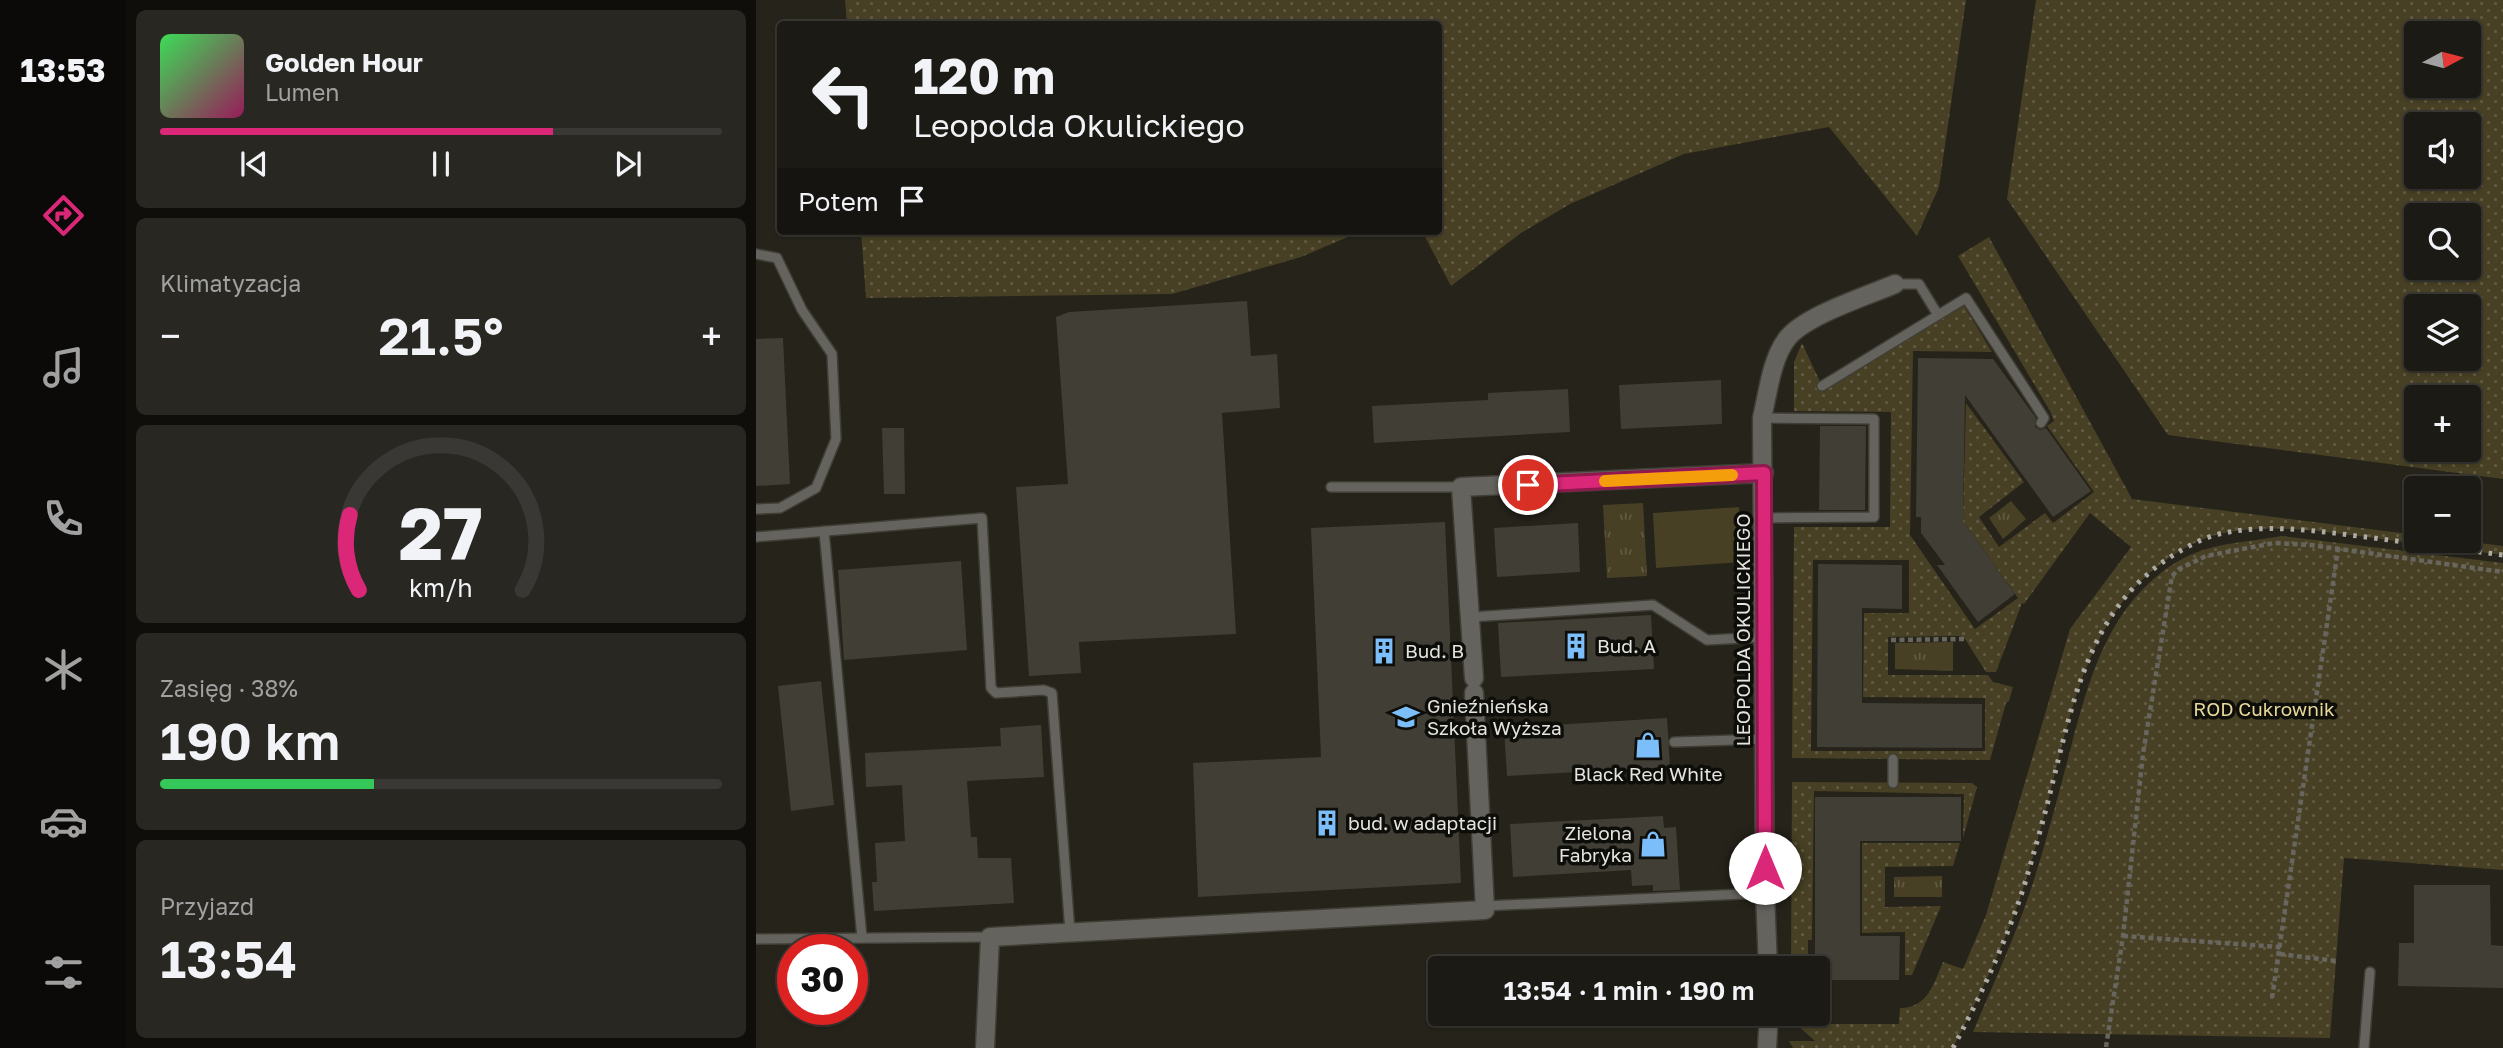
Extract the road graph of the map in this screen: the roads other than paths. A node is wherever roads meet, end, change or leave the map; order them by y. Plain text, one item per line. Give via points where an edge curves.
1 (756, 254) edge
2 (1895, 284) joint
3 (1938, 315) junction
4 (1822, 386) dead end
5 (1762, 418) junction
6 (2041, 423) dead end
7 (1764, 473) junction
8 (1331, 487) dead end
9 (1461, 487) junction
10 (756, 509) edge
11 (1764, 518) junction
12 (824, 531) junction
13 (756, 537) edge
14 (1471, 617) junction
15 (1764, 638) junction
16 (1764, 739) junction
17 (1674, 742) dead end
18 (1893, 759) dead end
19 (1893, 783) dead end
20 (1765, 893) junction
21 (1485, 906) junction
22 (1070, 932) junction
23 (862, 934) edge
24 (990, 937) junction
25 (868, 938) edge
26 (756, 940) edge
27 (777, 940) edge
28 (1768, 956) edge
29 (2370, 972) dead end
30 (1768, 1026) edge
31 (985, 1048) edge
32 (1767, 1048) edge
33 (2364, 1048) edge

1 - 10 lane via 777,258 802,310 832,354 836,439 816,488 780,508
2 - 3 lane via 1919,284
2 - 5 street, LEOPOLDA OKULICKIEGO via 1802,324 1786,340 1776,359
3 - 4 lane
3 - 6 lane via 1966,298 2044,418
5 - 7 street, LEOPOLDA OKULICKIEGO
5 - 11 lane via 1874,419 1874,517
7 - 9 street
7 - 11 street, LEOPOLDA OKULICKIEGO
8 - 9 lane
9 - 14 street
11 - 15 street, LEOPOLDA OKULICKIEGO
12 - 13 lane
12 - 22 lane via 982,519 991,688 996,693 1052,693
12 - 23 lane
14 - 15 lane via 1653,606 1707,640
14 - 21 street
15 - 16 street, LEOPOLDA OKULICKIEGO
16 - 17 lane
16 - 20 street, LEOPOLDA OKULICKIEGO
18 - 19 lane
20 - 21 lane
20 - 28 street, LEOPOLDA OKULICKIEGO
21 - 22 street via 1485,910
22 - 24 street
24 - 25 lane
24 - 31 street
26 - 27 lane
29 - 33 lane
30 - 32 street

